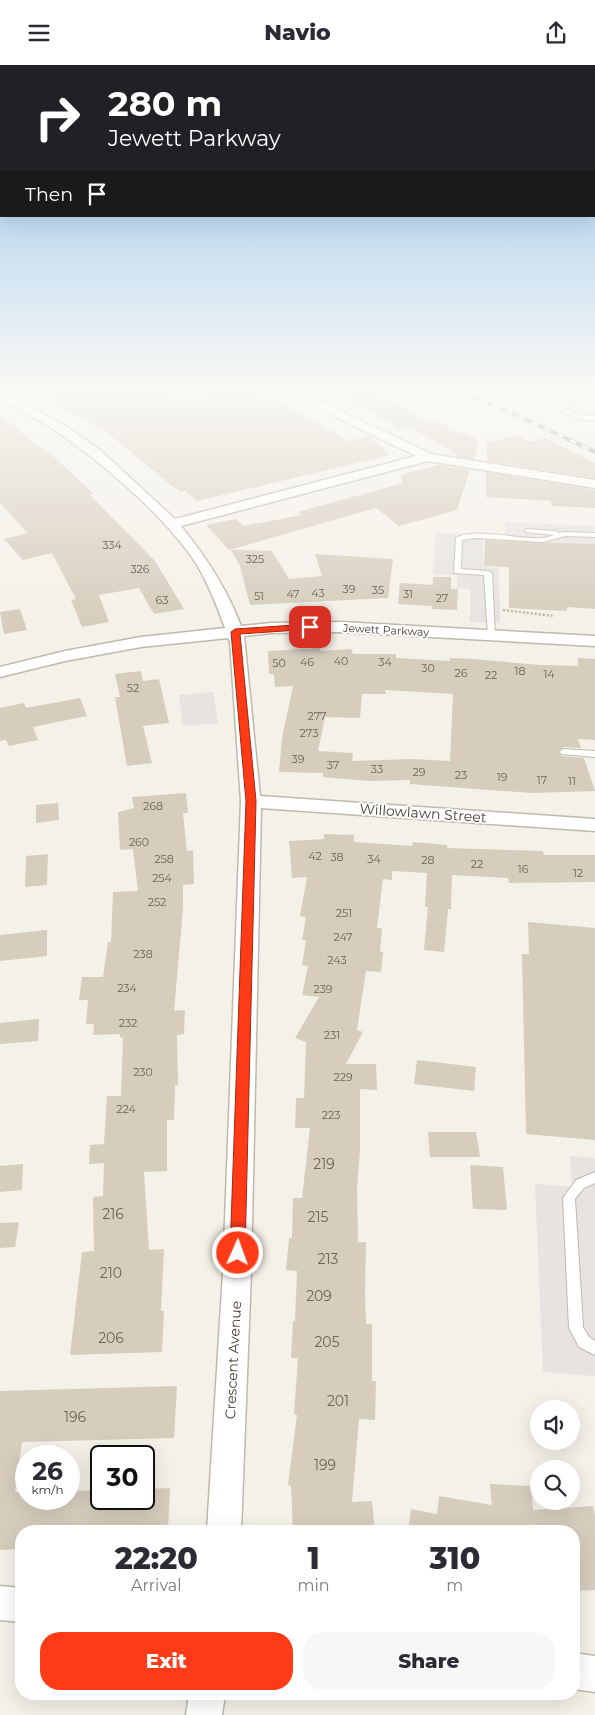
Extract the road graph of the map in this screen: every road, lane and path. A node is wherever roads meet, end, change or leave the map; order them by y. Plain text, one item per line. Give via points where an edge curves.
1 (111, 467) edge
2 (390, 467) edge
3 (490, 467) edge
4 (595, 484) edge
5 (172, 524) junction
6 (527, 531) dead end
7 (565, 533) junction
8 (595, 535) edge
9 (504, 610) dead end
10 (554, 616) dead end
11 (235, 632) junction
12 (491, 635) junction
13 (595, 641) edge
14 (0, 672) edge
15 (564, 752) dead end
16 (595, 754) edge
17 (251, 801) junction
18 (595, 825) edge
19 (595, 1177) edge
20 (595, 1348) edge
21 (224, 1525) edge
22 (0, 1603) edge
23 (15, 1604) edge
24 (580, 1672) edge
25 (595, 1674) edge
26 (206, 1700) edge
27 (204, 1715) edge

1 - 5 street, Crescent Avenue
2 - 5 street
3 - 4 street
5 - 11 street, Crescent Avenue via 203,563 223,600
6 - 7 lane
7 - 8 lane
7 - 12 lane via 543,540 459,538 457,571 488,573
9 - 10 path
11 - 12 street, Jewett Parkway via 325,627
11 - 14 street, Jewett Parkway via 184,636 103,649
11 - 17 street, Crescent Avenue
12 - 13 street, Jewett Parkway
15 - 16 lane
17 - 18 street, Willowlawn Street
17 - 21 street, Crescent Avenue via 237,1272
19 - 20 lane via 580,1184 569,1198 576,1328 584,1342
22 - 23 street
24 - 25 street
26 - 27 street

